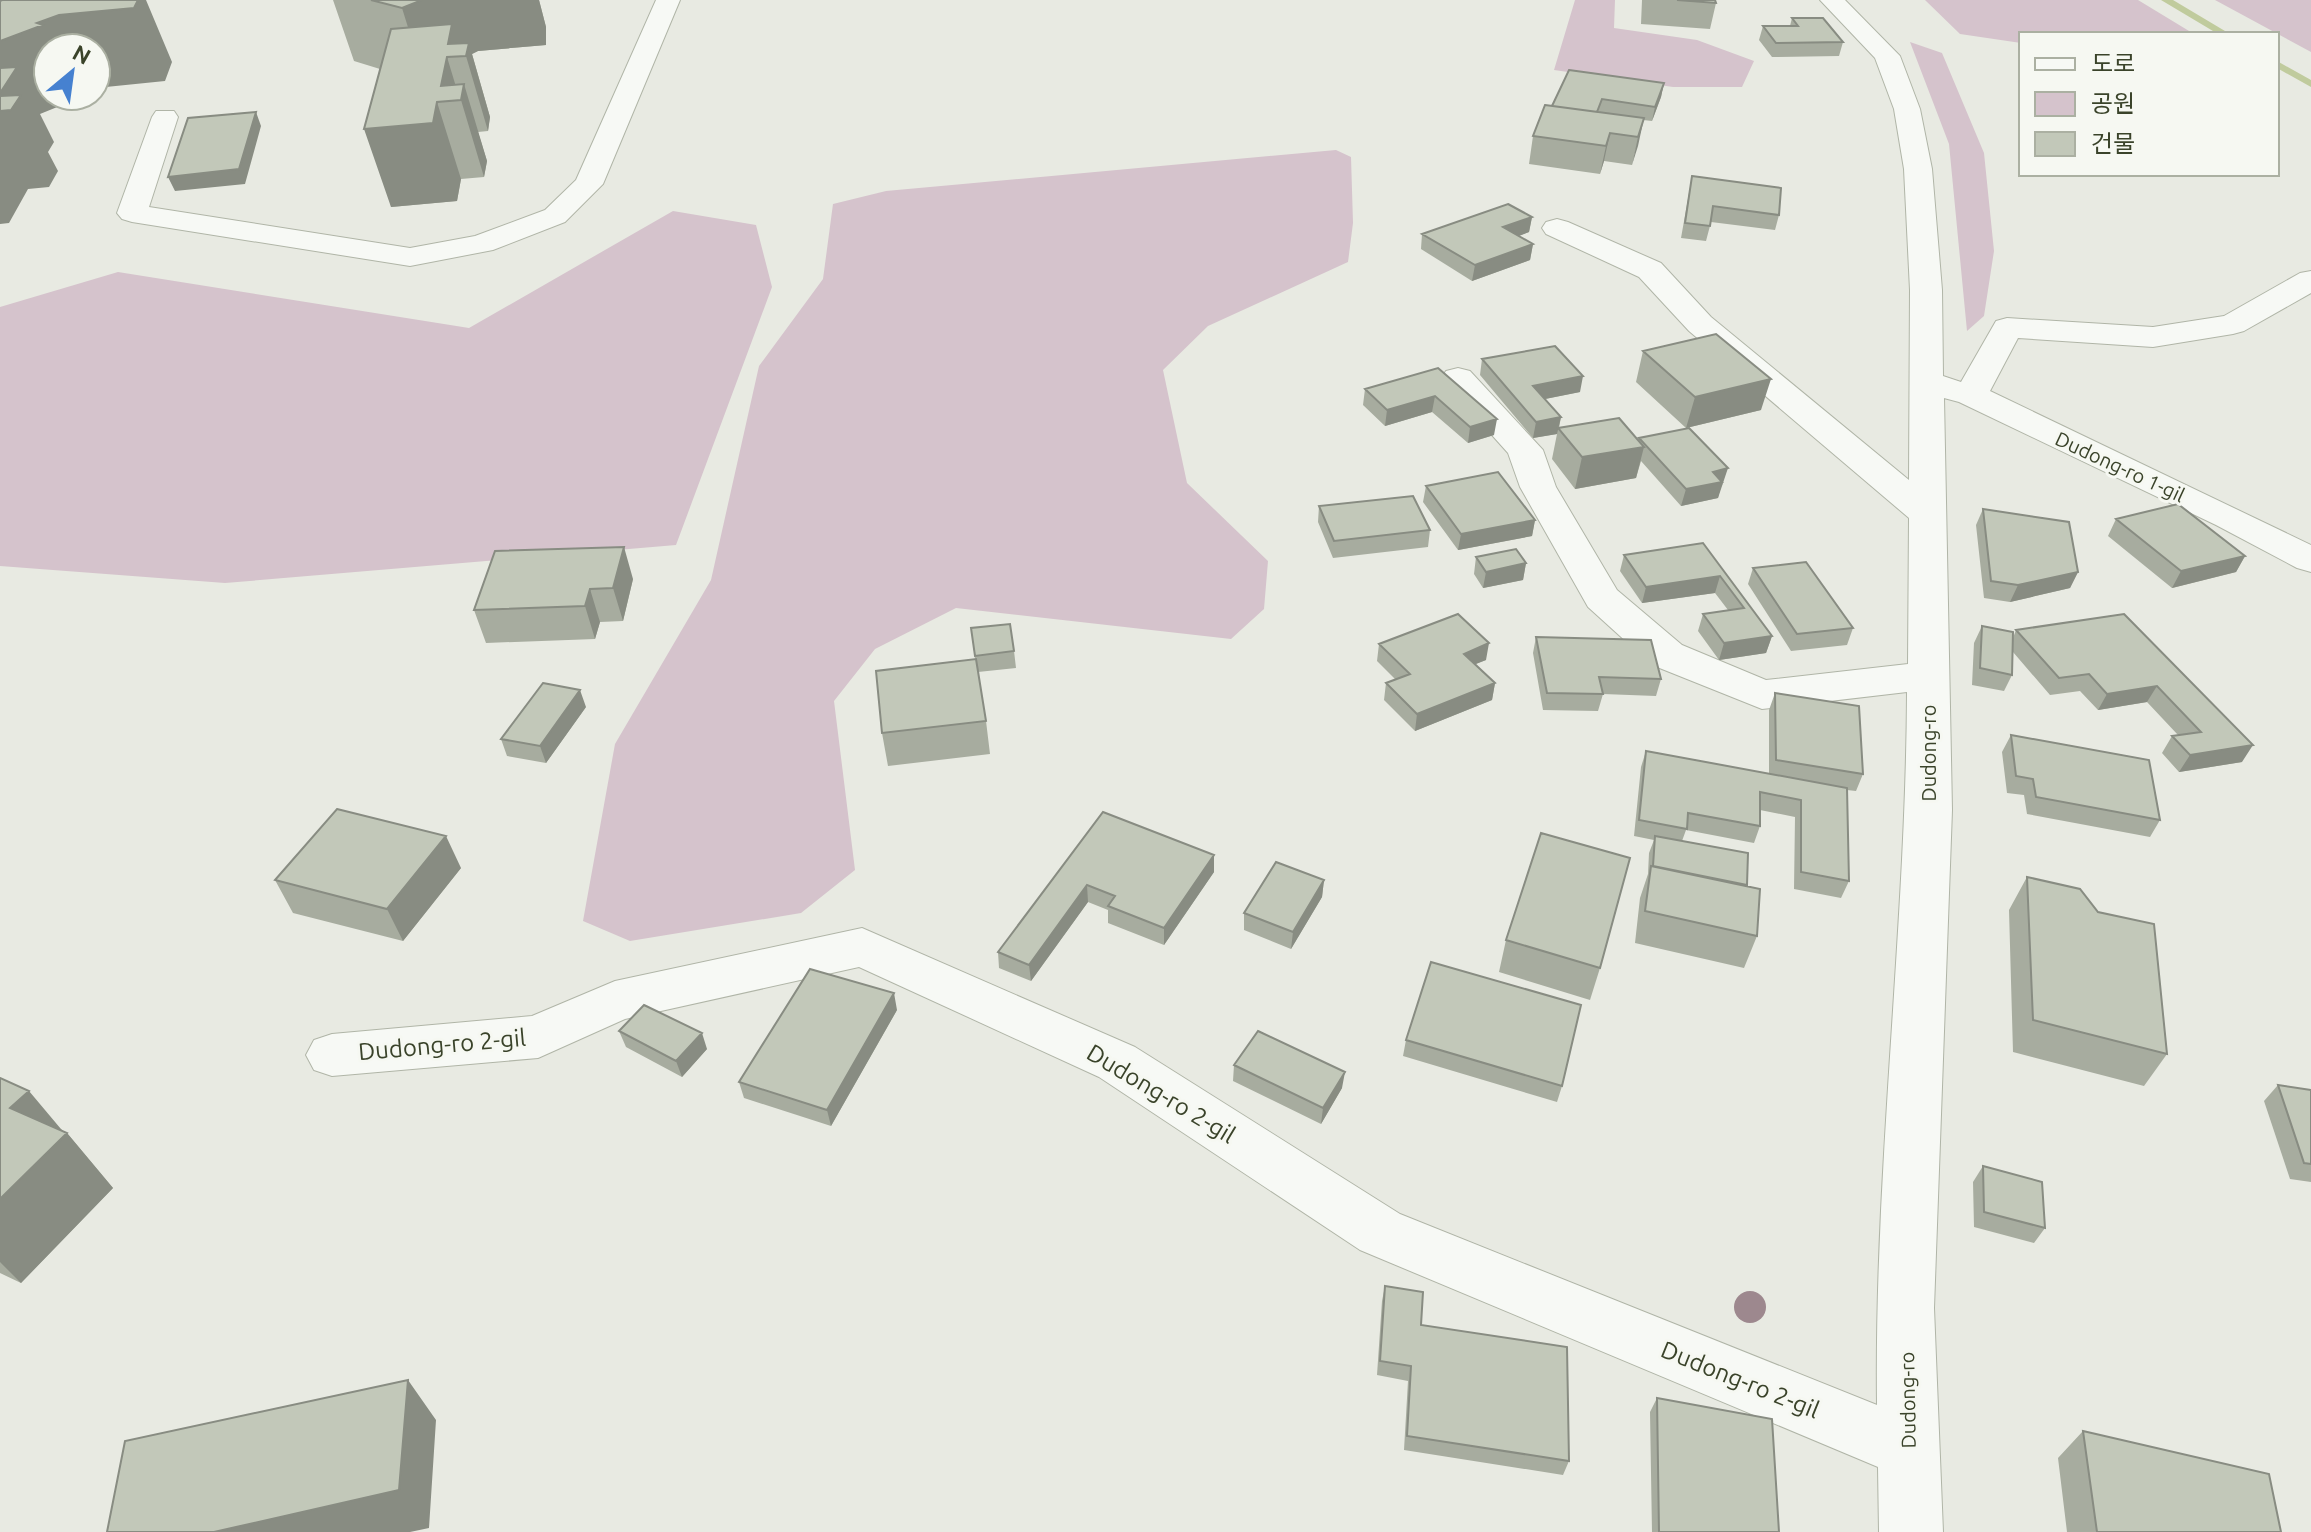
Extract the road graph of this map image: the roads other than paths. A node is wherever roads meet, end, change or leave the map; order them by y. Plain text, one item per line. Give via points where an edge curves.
1 (668, 0) edge
2 (1832, 0) edge
3 (165, 117) dead end
4 (1557, 228) dead end
5 (2311, 280) edge
6 (1458, 378) dead end
7 (1926, 382) junction
8 (1971, 395) junction
9 (1927, 514) junction
10 (2311, 560) edge
11 (1928, 676) junction
12 (332, 1055) dead end
13 (1909, 1449) junction
14 (1911, 1532) edge

1 - 3 street via 589,184 555,216 482,244 410,257 132,213
2 - 7 street, Dudong-ro via 1887,56 1907,109 1918,169
4 - 9 street via 1650,270 1700,324
5 - 8 street via 2233,324 2153,337 2007,328
6 - 11 street via 1525,450 1538,487 1602,598 1667,655 1762,695
7 - 8 street, Dudong-ro 1-gil
7 - 9 street, Dudong-ro
8 - 10 street, Dudong-ro 1-gil
9 - 11 street, Dudong-ro
11 - 13 street, Dudong-ro via 1929,810 1905,1308
12 - 13 street, Dudong-ro 2-gil via 538,1037 615,1001 862,947 1117,1062 1380,1232
13 - 14 street, Dudong-ro

